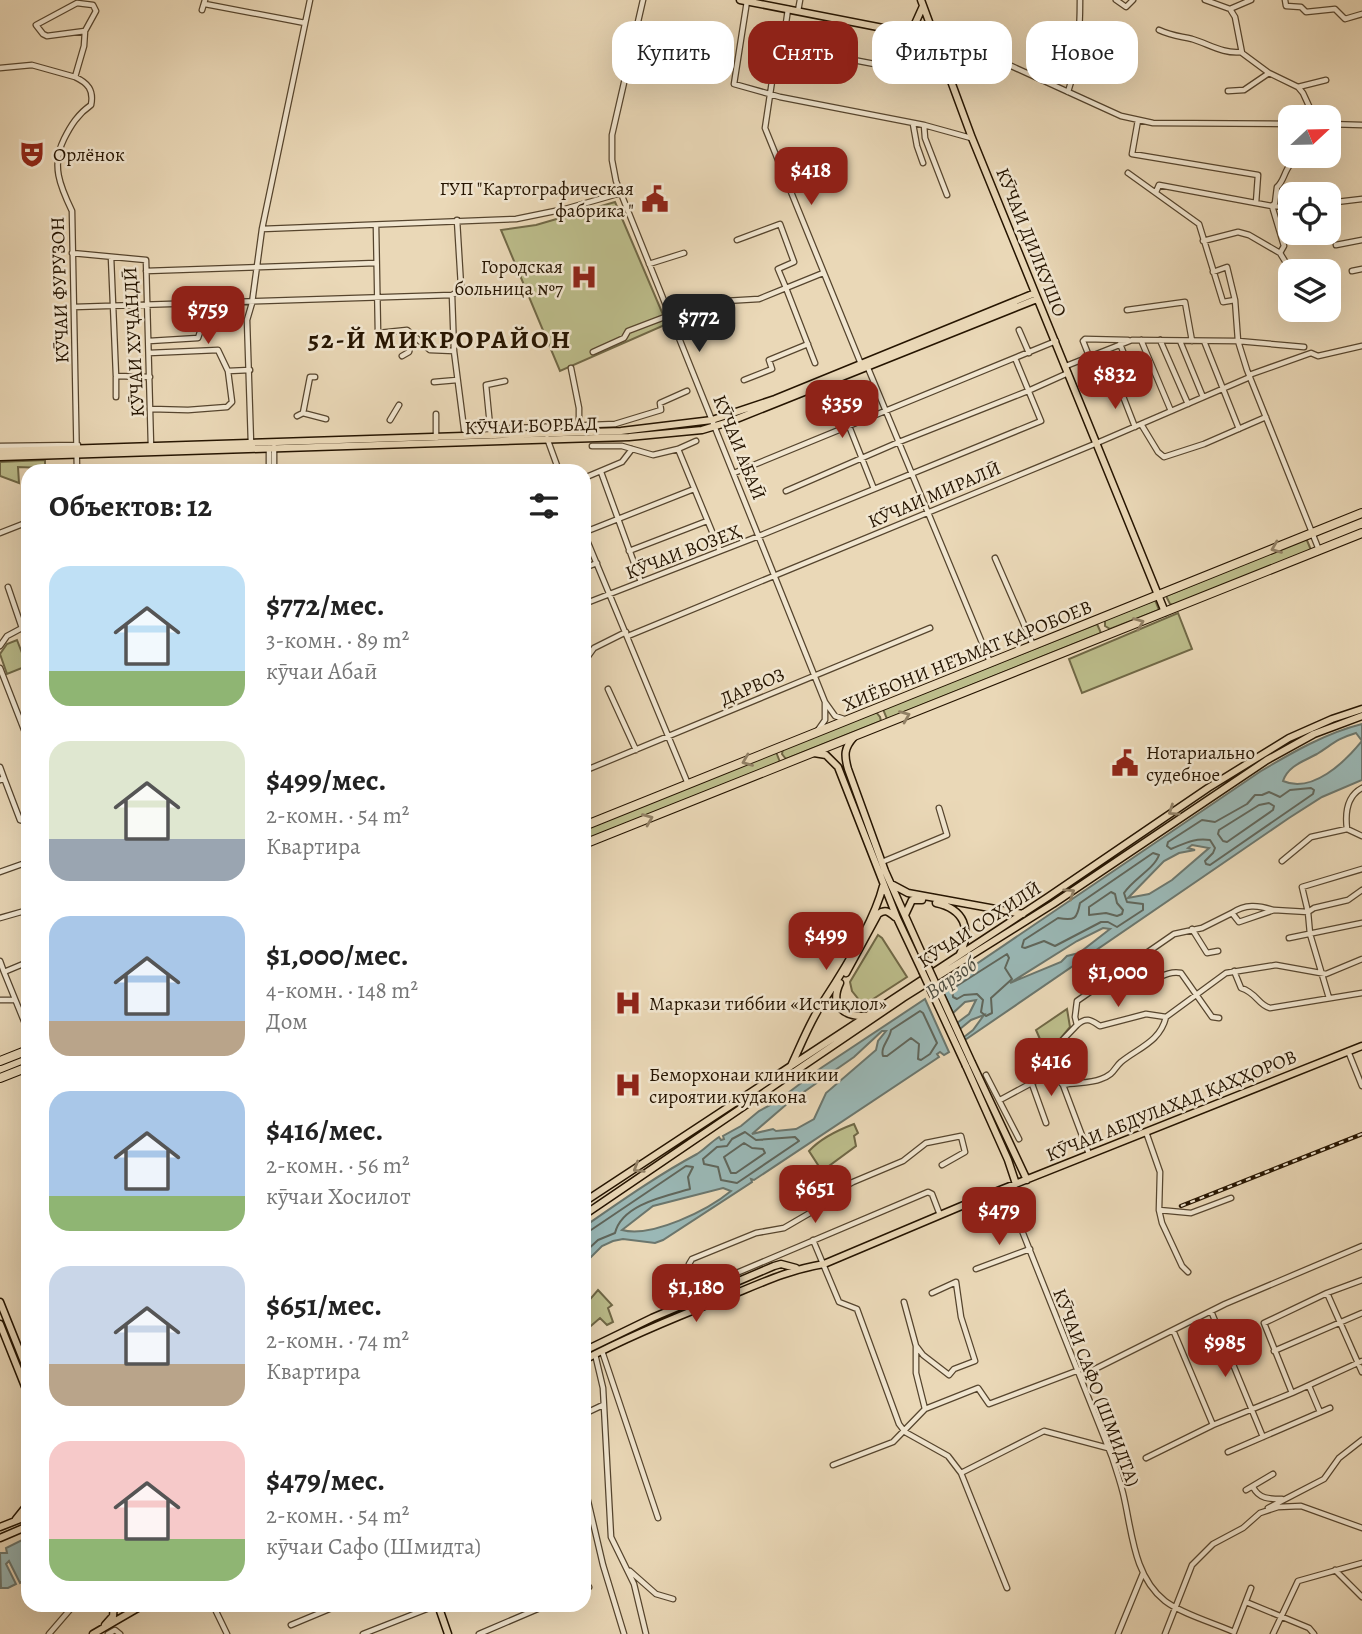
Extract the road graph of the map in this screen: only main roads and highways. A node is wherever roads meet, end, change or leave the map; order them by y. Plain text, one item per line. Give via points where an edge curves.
1 (743, 1) edge
2 (922, 3) edge
3 (916, 21) edge
4 (928, 21) edge
5 (872, 27) edge
6 (951, 84) edge
7 (1036, 296) junction
8 (713, 424) junction
9 (547, 437) junction
10 (271, 446) junction
11 (151, 450) junction
12 (0, 454) edge
13 (1362, 513) edge
14 (1362, 533) edge
15 (1158, 595) junction
16 (1166, 612) junction
17 (1105, 617) junction
18 (1112, 633) junction
19 (875, 709) junction
20 (1362, 709) edge
21 (1362, 716) edge
22 (883, 725) junction
23 (854, 737) junction
24 (781, 747) junction
25 (812, 753) junction
26 (789, 763) junction
27 (591, 823) edge
28 (1140, 833) junction
29 (591, 841) edge
30 (1146, 841) junction
31 (1123, 845) junction
32 (1129, 853) junction
33 (887, 883) junction
34 (1023, 914) junction
35 (901, 917) junction
36 (960, 954) junction
37 (868, 1016) junction
38 (1362, 1046) edge
39 (21, 1053) edge
40 (0, 1061) edge
41 (969, 1065) junction
42 (790, 1068) junction
43 (21, 1070) edge
44 (0, 1078) edge
45 (1027, 1180) junction
46 (1016, 1184) junction
47 (591, 1198) edge
48 (592, 1210) edge
49 (798, 1268) junction
50 (0, 1302) edge
51 (0, 1324) edge
52 (591, 1348) edge
53 (21, 1354) edge
54 (591, 1356) edge
55 (21, 1376) edge
56 (21, 1511) edge
57 (21, 1519) edge
58 (10, 1523) junction
59 (0, 1527) edge
60 (21, 1529) edge
61 (0, 1538) edge
62 (115, 1612) edge
63 (116, 1612) edge
64 (130, 1612) edge
65 (440, 1612) edge
66 (113, 1623) junction
67 (96, 1632) edge
68 (448, 1634) edge

1 - 5 main road
2 - 3 main road
2 - 4 main road, КӮЧАИ ДИЛКУШО
6 - 7 main road, КӮЧАИ ДИЛКУШО
7 - 8 main road, КӮЧАИ БОРБАД
7 - 8 main road, КӮЧАИ БОРБАД via 832,383
7 - 15 main road, КӮЧАИ ДИЛКУШО
8 - 9 main road, КӮЧАИ БОРБАД via 621,431 579,429
8 - 9 main road, КӮЧАИ БОРБАД via 702,430 629,438
9 - 10 main road, КӮЧАИ БОРБАД
9 - 10 main road, КӮЧАИ БОРБАД via 491,432
10 - 11 main road, КӮЧАИ БОРБАД
10 - 11 main road, КӮЧАИ БОРБАД
11 - 12 main road, КӮЧАИ БОРБАД
13 -> 15 highway, ХИЁБОНИ НЕЪМАТ ҚАРОБОЕВ
14 - 16 highway, ХИЁБОНИ НЕЪМАТ ҚАРОБОЕВ
15 - 16 main road, КӮЧАИ ДИЛКУШО
15 - 17 highway, ХИЁБОНИ НЕЪМАТ ҚАРОБОЕВ
18 -> 16 highway, ХИЁБОНИ НЕЪМАТ ҚАРОБОЕВ
17 - 18 highway via 1100,626
17 - 19 highway, ХИЁБОНИ НЕЪМАТ ҚАРОБОЕВ
22 -> 18 highway, ХИЁБОНИ НЕЪМАТ ҚАРОБОЕВ
19 - 22 highway via 883,713
19 - 24 highway, ХИЁБОНИ НЕЪМАТ ҚАРОБОЕВ
20 -> 28 main road, КӮЧАИ СОҲИЛӢ via 1289,738
21 - 30 main road via 1287,747
22 - 23 highway, ХИЁБОНИ НЕЪМАТ ҚАРОБОЕВ
23 - 25 highway, ХИЁБОНИ НЕЪМАТ ҚАРОБОЕВ
23 - 33 main road via 844,756
24 - 26 highway via 780,759
24 -> 27 highway, ХИЁБОНИ НЕЪМАТ ҚАРОБОЕВ
25 - 26 highway, ХИЁБОНИ НЕЪМАТ ҚАРОБОЕВ
25 - 33 main road via 826,755 838,767
29 -> 26 highway, ХИЁБОНИ НЕЪМАТ ҚАРОБОЕВ
28 - 30 main road
28 - 31 main road, КӮЧАИ СОҲИЛӢ
30 - 32 main road
31 - 32 main road
31 - 34 main road, КӮЧАИ СОҲИЛӢ
48 -> 32 main road via 903,998
33 - 34 main road via 908,893
33 - 35 main road
33 - 42 main road
34 - 36 main road, КӮЧАИ СОҲИЛӢ
35 - 36 main road via 914,898 949,906 967,933
35 - 37 main road via 888,911 878,914 838,988 836,998 844,1013
35 - 41 main road, bridge
36 - 37 main road, КӮЧАИ СОҲИЛӢ
37 - 42 main road, КӮЧАИ СОҲИЛӢ
38 - 45 main road, КӮЧАИ АБДУЛАҲАД ҚАҲҲОРОВ
39 - 40 highway
41 - 45 main road
41 - 46 main road
42 -> 47 main road, КӮЧАИ СОҲИЛӢ
43 - 44 highway
45 - 46 main road, КӮЧАИ АБДУЛАҲАД ҚАҲҲОРОВ
46 - 49 main road, КӮЧАИ АБДУЛАҲАД ҚАҲҲОРОВ via 824,1264
49 - 52 main road, КӮЧАИ АБДУЛАҲАД ҚАҲҲОРОВ via 781,1264
49 - 54 main road, КӮЧАИ АБДУЛАҲАД ҚАҲҲОРОВ
50 - 53 main road
51 - 55 main road
56 - 58 main road
57 - 58 main road
58 - 59 main road
60 - 61 main road
62 - 67 main road
63 - 66 main road
64 - 66 main road
65 - 68 main road
66 - 67 main road

